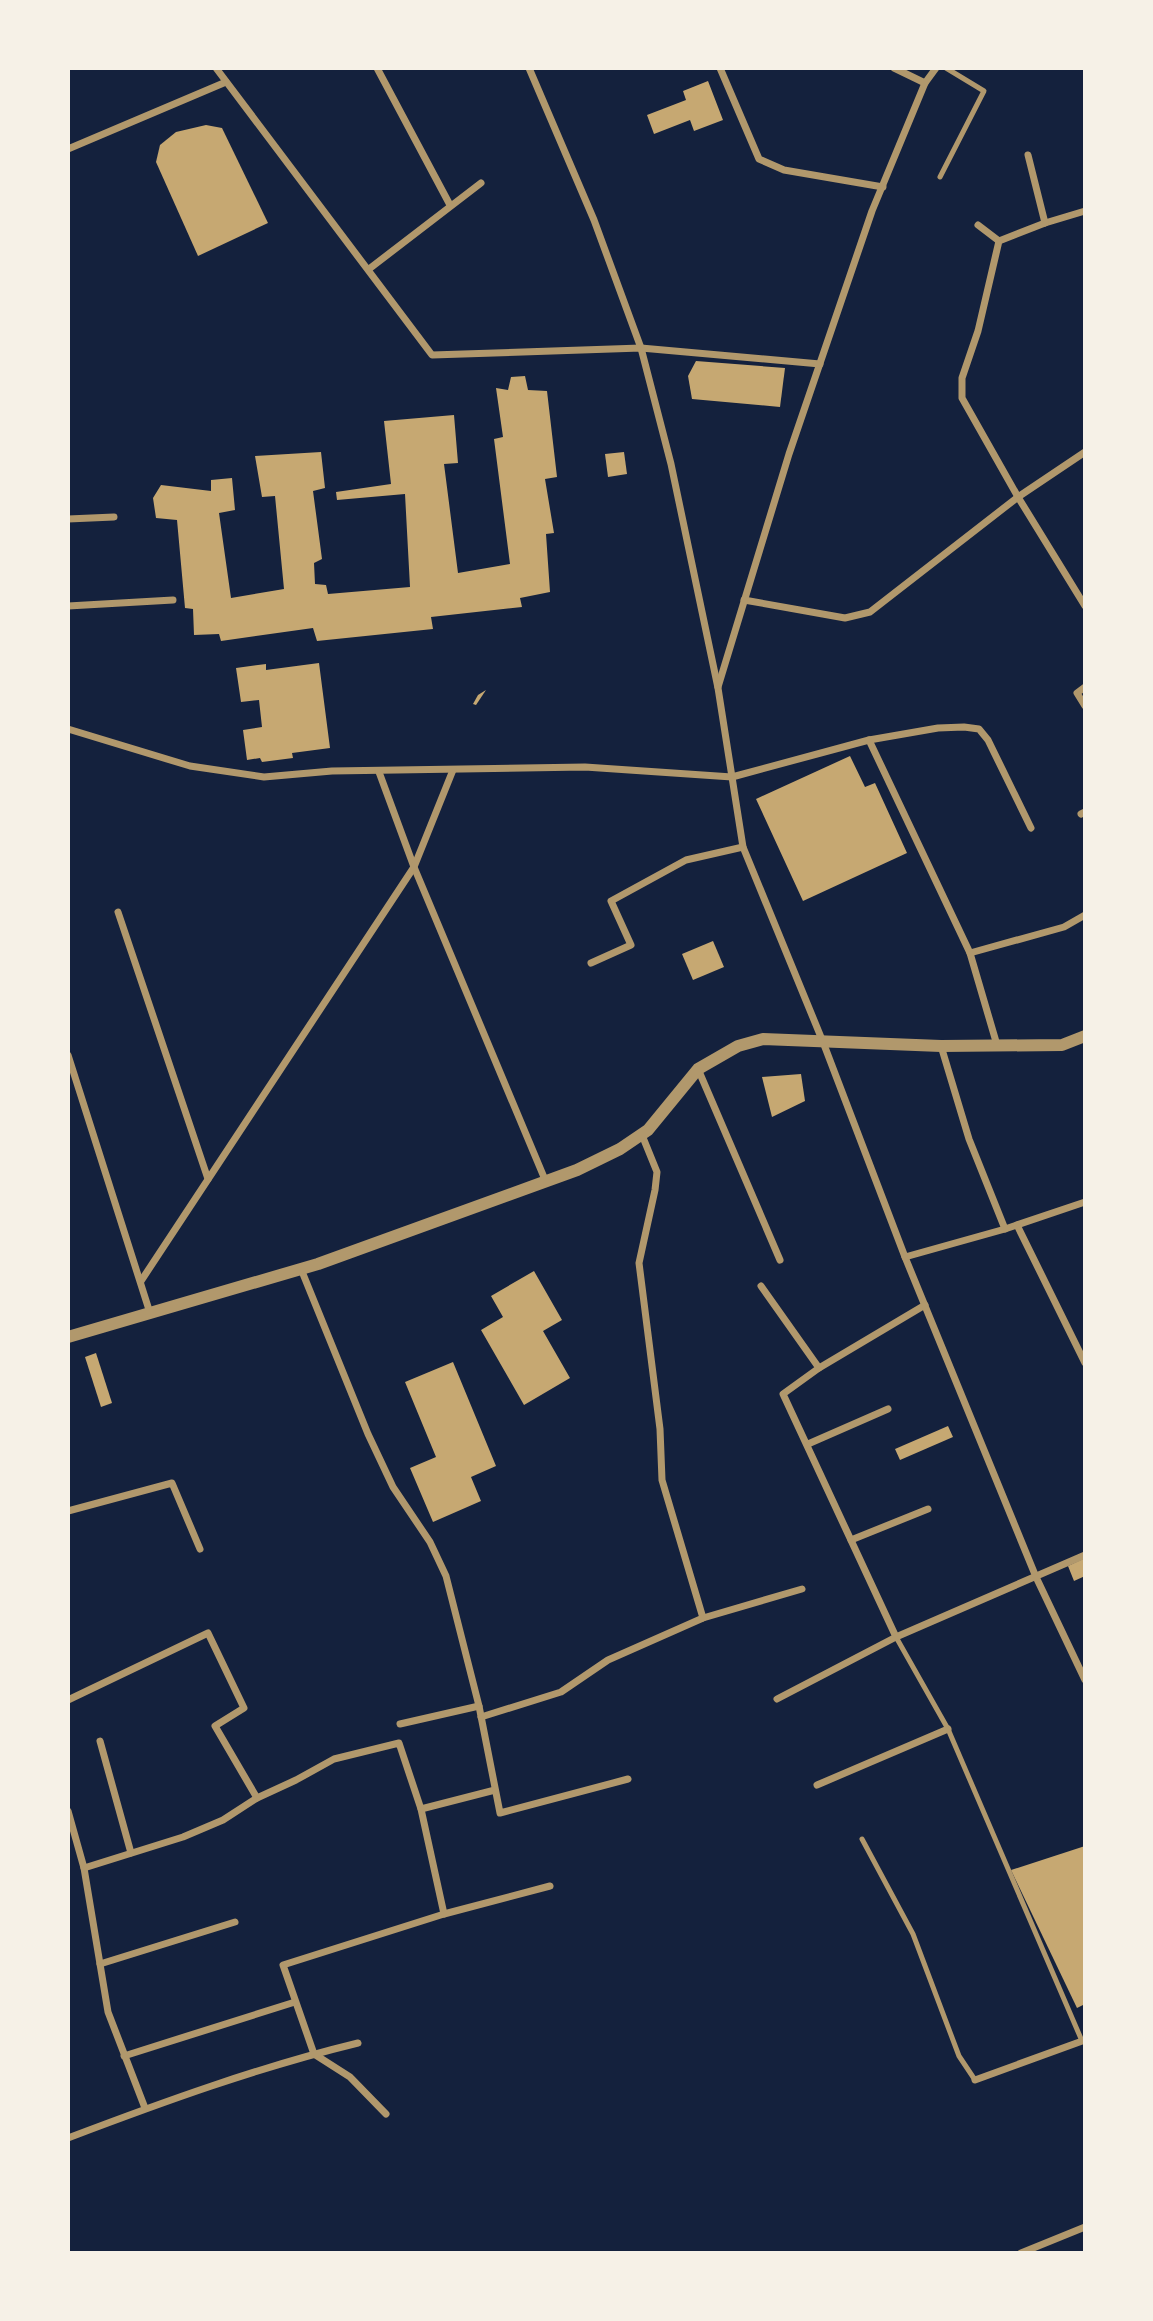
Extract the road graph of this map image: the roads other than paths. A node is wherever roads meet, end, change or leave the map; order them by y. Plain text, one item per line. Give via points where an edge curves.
1 (216, 68) edge
2 (377, 68) edge
3 (529, 68) edge
4 (720, 68) edge
5 (894, 68) edge
6 (936, 68) edge
7 (946, 68) edge
8 (226, 82) junction
9 (925, 83) junction
10 (68, 149) edge
11 (1028, 155) dead end
12 (940, 177) dead end
13 (481, 183) dead end
14 (883, 187) junction
15 (450, 205) junction
16 (1085, 211) edge
17 (1045, 223) junction
18 (978, 225) dead end
19 (999, 242) junction
20 (369, 269) junction
21 (640, 348) junction
22 (820, 364) junction
23 (1085, 452) edge
24 (1018, 497) junction
25 (114, 517) dead end
26 (68, 519) edge
27 (173, 600) dead end
28 (744, 600) junction
29 (68, 606) edge
30 (1085, 606) edge
31 (1085, 687) edge
32 (718, 688) junction
33 (1085, 706) edge
34 (68, 729) edge
35 (869, 740) junction
36 (453, 770) junction
37 (379, 772) junction
38 (732, 777) junction
39 (1031, 828) dead end
40 (743, 847) junction
41 (414, 867) junction
42 (118, 912) dead end
43 (1085, 915) edge
44 (970, 953) junction
45 (591, 962) dead end
46 (1085, 1036) edge
47 (823, 1042) junction
48 (997, 1045) junction
49 (941, 1046) junction
50 (68, 1055) edge
51 (698, 1069) junction
52 (642, 1135) junction
53 (208, 1179) junction
54 (546, 1183) junction
55 (1085, 1202) edge
56 (1017, 1225) junction
57 (1005, 1229) junction
58 (905, 1257) junction
59 (780, 1259) dead end
60 (302, 1269) junction
61 (141, 1281) junction
62 (761, 1286) dead end
63 (925, 1305) junction
64 (149, 1313) junction
65 (68, 1337) edge
66 (1084, 1358) edge
67 (818, 1368) junction
68 (888, 1409) dead end
69 (808, 1444) junction
70 (928, 1509) dead end
71 (68, 1510) edge
72 (851, 1540) junction
73 (200, 1549) dead end
74 (1085, 1555) edge
75 (1035, 1577) junction
76 (802, 1589) dead end
77 (703, 1618) junction
78 (896, 1637) junction
79 (1085, 1680) edge
80 (776, 1699) dead end
81 (68, 1700) edge
82 (479, 1706) junction
83 (481, 1717) junction
84 (400, 1724) dead end
85 (948, 1729) junction
86 (100, 1741) dead end
87 (628, 1779) dead end
88 (817, 1785) dead end
89 (495, 1790) junction
90 (257, 1798) junction
91 (421, 1810) junction
92 (68, 1811) edge
93 (862, 1839) dead end
94 (131, 1853) junction
95 (84, 1868) junction
96 (550, 1886) dead end
97 (444, 1914) junction
98 (235, 1922) dead end
99 (100, 1964) junction
100 (295, 2002) junction
101 (1084, 2040) edge
102 (358, 2043) dead end
103 (314, 2054) junction
104 (124, 2056) junction
105 (975, 2080) joint
106 (145, 2108) junction
107 (386, 2114) dead end
108 (68, 2138) edge
109 (1085, 2227) edge
110 (1021, 2253) edge

1 - 8 street
2 - 15 street
3 - 21 street via 594,220
4 - 14 street via 759,159 784,170
5 - 9 street
6 - 9 street
7 - 12 lane via 984,91
8 - 10 street
8 - 20 street
9 - 14 street
11 - 17 street
13 - 15 street
14 - 22 street
15 - 20 street
16 - 17 street
17 - 19 street
18 - 19 street
19 - 24 street via 962,377 962,398
20 - 21 street via 432,355
21 - 22 street
21 - 32 street via 671,464
22 - 28 street
23 - 24 street
24 - 28 street via 870,611 845,618
24 - 30 street
25 - 26 street
27 - 29 street
28 - 32 street
31 - 33 street via 1077,693
32 - 38 street
34 - 37 street via 190,766 264,777
35 - 38 street
35 - 39 street via 938,728 979,729
35 - 44 street
36 - 37 street
36 - 38 street via 585,767
36 - 41 street
37 - 41 street
38 - 40 street
40 - 45 street via 686,860 611,901 631,945
40 - 47 street
41 - 53 street
41 - 54 street
42 - 53 street
43 - 44 street via 1064,927
44 - 48 street
46 - 48 street via 1062,1045
47 - 49 street
47 - 51 street via 763,1039 738,1046
47 - 58 street
48 - 49 street
49 - 57 street via 969,1139
50 - 61 street
51 - 52 street
51 - 59 street
52 - 54 street
52 - 77 street via 657,1172 639,1263 662,1480
53 - 61 street
54 - 60 street
55 - 56 street
56 - 57 street
56 - 66 street
57 - 58 street
58 - 63 street
60 - 64 street
60 - 82 street via 393,1487 430,1542 446,1576
61 - 64 street
62 - 67 street
63 - 67 street
63 - 75 street
64 - 65 street
67 - 69 street via 783,1394
68 - 69 street
69 - 72 street
70 - 72 street
71 - 73 street via 172,1483
72 - 78 street
74 - 75 street
75 - 78 street
75 - 79 street
76 - 77 street
77 - 83 street via 608,1660 561,1692
78 - 80 street
78 - 85 lane
81 - 90 street via 208,1633 244,1708 215,1726
82 - 83 street
82 - 84 street
83 - 89 street
85 - 88 street
85 - 101 lane
86 - 94 street
87 - 89 street via 500,1813
89 - 91 street
90 - 91 street via 334,1759 399,1743
90 - 94 street via 213,1824
91 - 97 street
92 - 95 street
93 - 105 lane via 913,1934 958,2056
94 - 95 street
95 - 99 street
96 - 97 street
97 - 100 street via 283,1965
98 - 99 street
99 - 104 street via 108,2012
100 - 103 street
100 - 104 street
101 - 105 street
102 - 103 street
103 - 106 street
103 - 107 street via 350,2077
104 - 106 street
106 - 108 street
109 - 110 street

